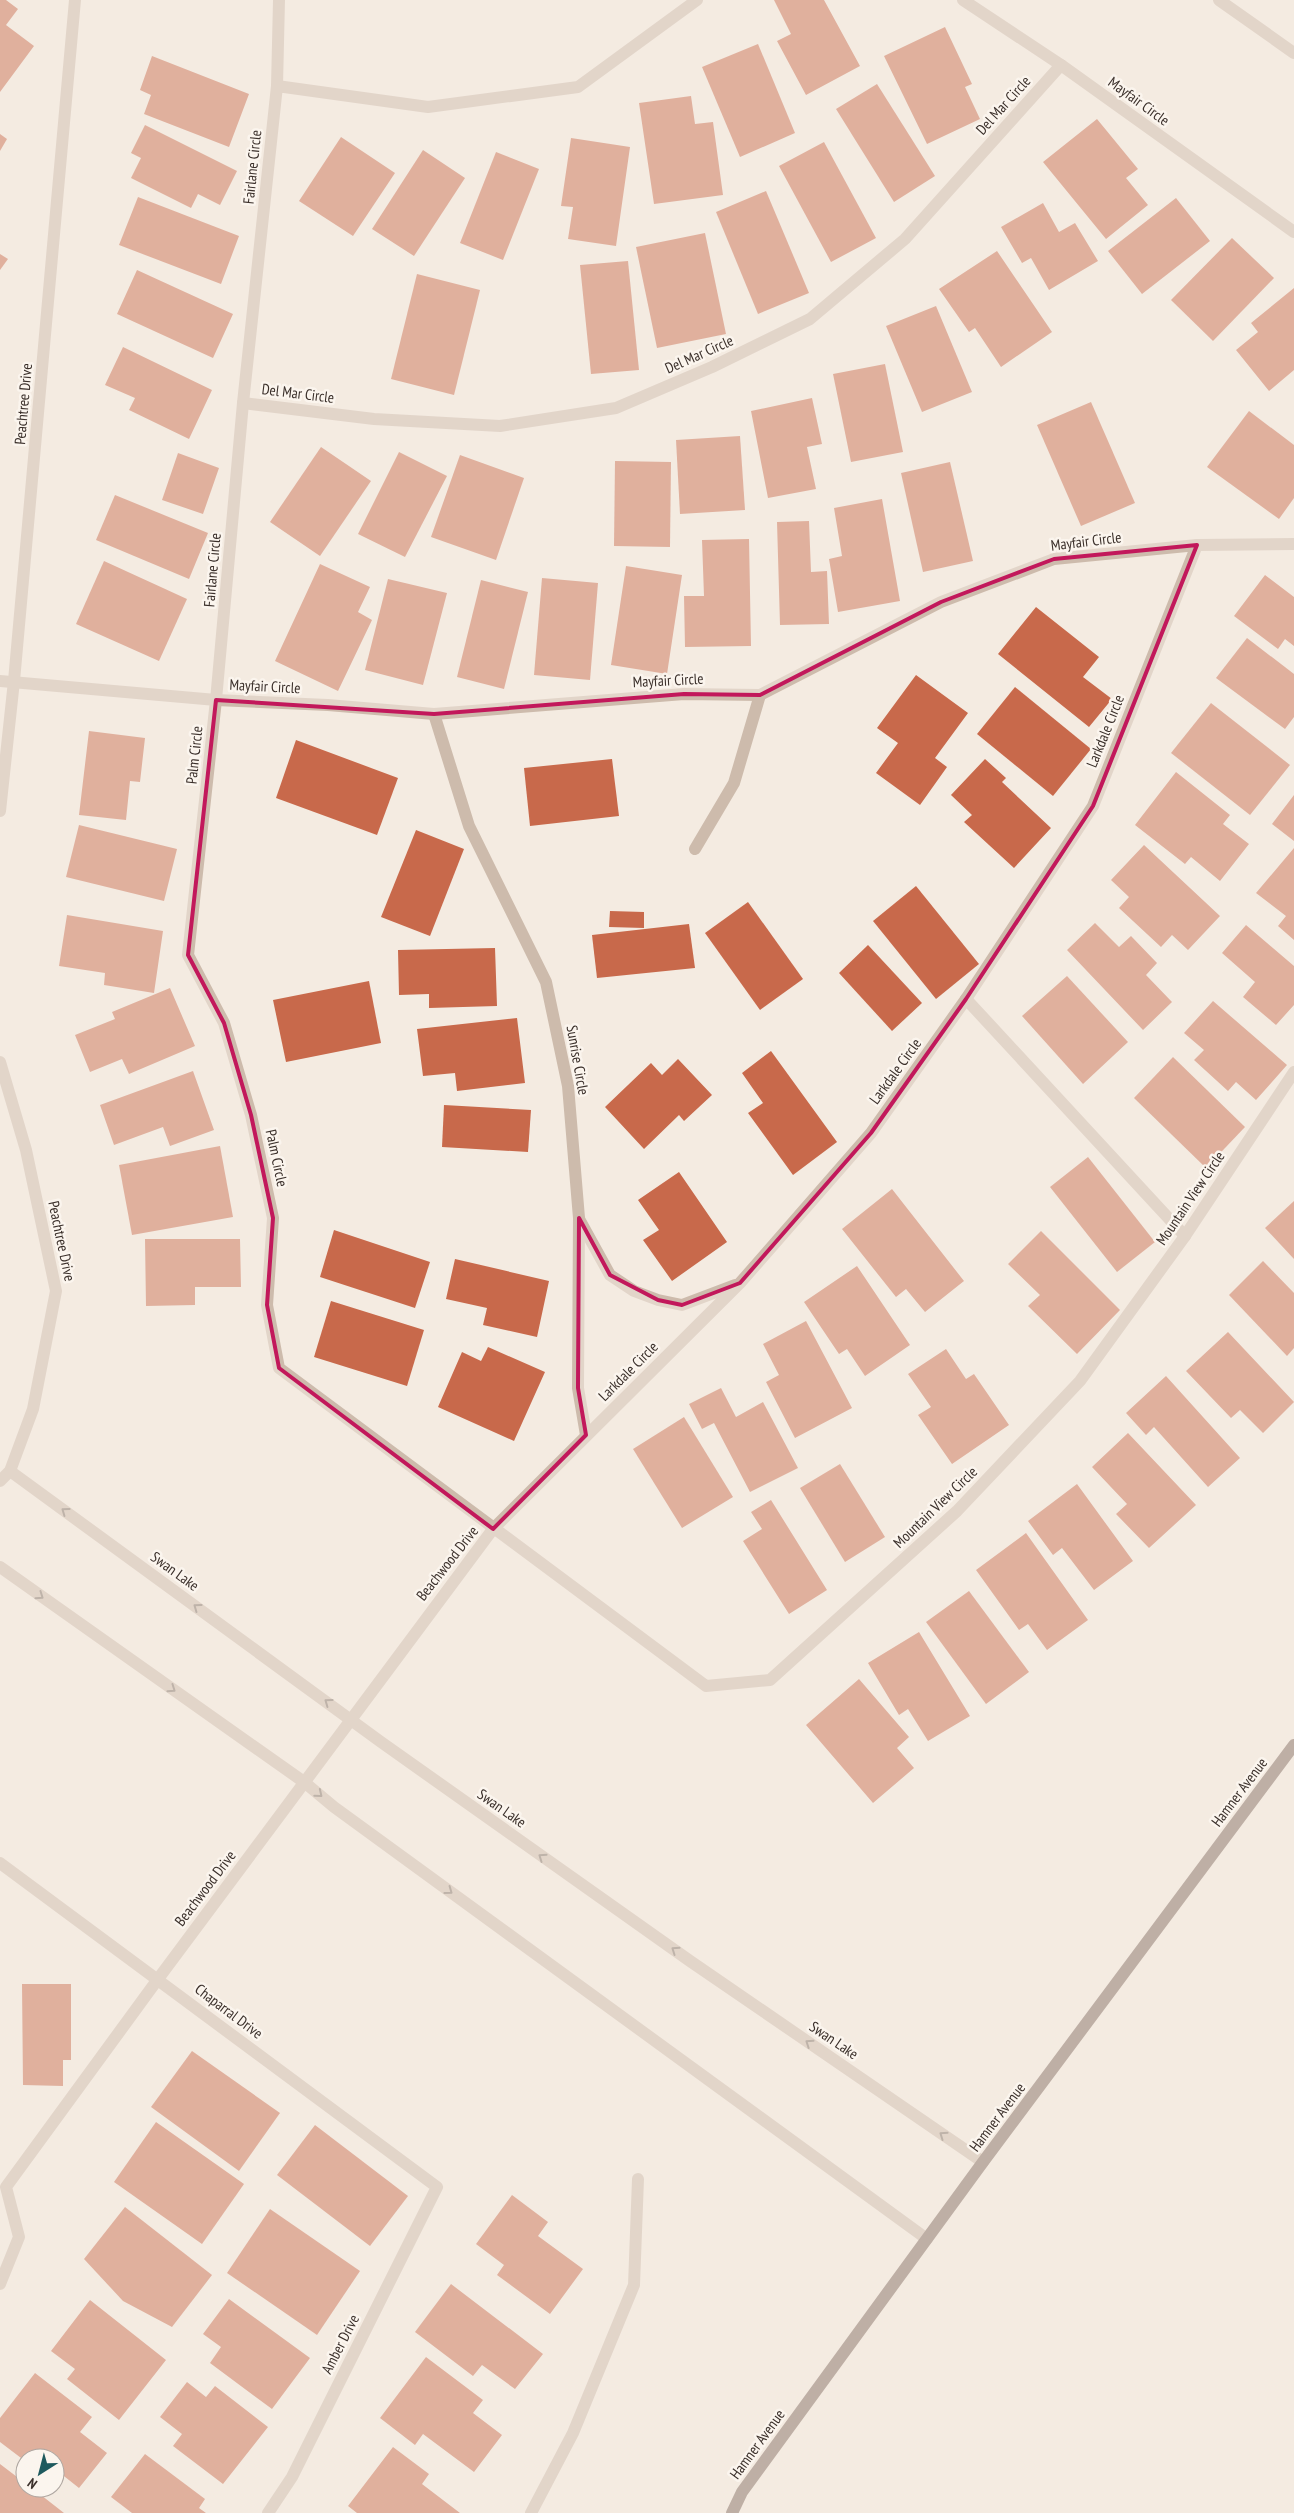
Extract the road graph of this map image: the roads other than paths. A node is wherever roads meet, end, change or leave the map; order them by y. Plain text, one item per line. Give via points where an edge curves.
1 (75, 0) edge
2 (279, 0) edge
3 (697, 0) edge
4 (963, 0) edge
5 (1219, 0) edge
6 (1294, 53) edge
7 (1061, 65) junction
8 (277, 86) junction
9 (1294, 232) edge
10 (244, 403) junction
11 (1294, 544) edge
12 (1197, 545) junction
13 (0, 681) edge
14 (14, 681) junction
15 (760, 695) junction
16 (216, 700) junction
17 (434, 714) junction
18 (0, 811) edge
19 (695, 849) dead end
20 (966, 999) junction
21 (0, 1062) edge
22 (1294, 1072) edge
23 (579, 1218) junction
24 (1185, 1236) junction
25 (740, 1283) junction
26 (586, 1435) junction
27 (10, 1471) junction
28 (0, 1481) edge
29 (493, 1529) junction
30 (0, 1567) edge
31 (351, 1719) junction
32 (1294, 1745) edge
33 (304, 1782) junction
34 (0, 1863) edge
35 (158, 1979) junction
36 (983, 2162) junction
37 (638, 2179) dead end
38 (3, 2186) edge
39 (437, 2187) joint
40 (927, 2239) junction
41 (0, 2284) edge
42 (268, 2513) edge
43 (531, 2513) edge
44 (732, 2513) edge

1 - 14 street, Peachtree Drive
2 - 8 street, Fairlane Circle
3 - 8 street via 578,88 428,106
4 - 7 street, Mayfair Circle
5 - 6 street
7 - 9 street, Mayfair Circle
7 - 10 street, Del Mar Circle via 905,238 810,319 712,367 616,408 500,426 374,419
8 - 10 street, Fairlane Circle
10 - 16 street, Fairlane Circle
11 - 12 street, Mayfair Circle
12 - 15 street, Mayfair Circle via 1054,559 941,602
12 - 20 street, Larkdale Circle via 1093,806
13 - 14 street, Mayfair Circle
14 - 16 street, Mayfair Circle
14 - 18 street, Peachtree Drive
15 - 17 street, Mayfair Circle via 684,694
15 - 19 street via 734,783
16 - 17 street, Mayfair Circle
16 - 29 street, Palm Circle via 188,955 224,1023 251,1115 273,1218 267,1305 279,1368
17 - 23 street, Sunrise Circle via 469,826 546,982 568,1086
20 - 24 street
20 - 25 street, Larkdale Circle via 871,1133
21 - 27 street, Peachtree Drive via 26,1150 56,1291 33,1409
22 - 24 street, Mountain View Circle
23 - 25 street via 610,1276 634,1291 682,1305
23 - 26 street, Sunrise Circle via 578,1388
24 - 29 street, Mountain View Circle via 1080,1381 957,1511 770,1680 706,1686
25 - 26 street, Larkdale Circle
26 - 29 street, Larkdale Circle
27 - 28 street, Peachtree Drive
31 -> 27 street, Swan Lake
29 - 31 street, Beachwood Drive
30 -> 33 street
31 - 33 street, Beachwood Drive
36 -> 31 street, Swan Lake via 690,1961
32 - 36 main road, Hamner Avenue
33 - 35 street, Beachwood Drive
33 -> 40 street via 342,1813
34 - 35 street, Chaparral Drive
35 - 38 street, Beachwood Drive
35 - 39 street, Chaparral Drive
36 - 40 main road, Hamner Avenue
37 - 43 street via 634,2285 573,2434
38 - 41 street, Beachwood Drive via 19,2237
39 - 42 street, Amber Drive via 292,2477
40 - 44 main road, Hamner Avenue via 742,2492

